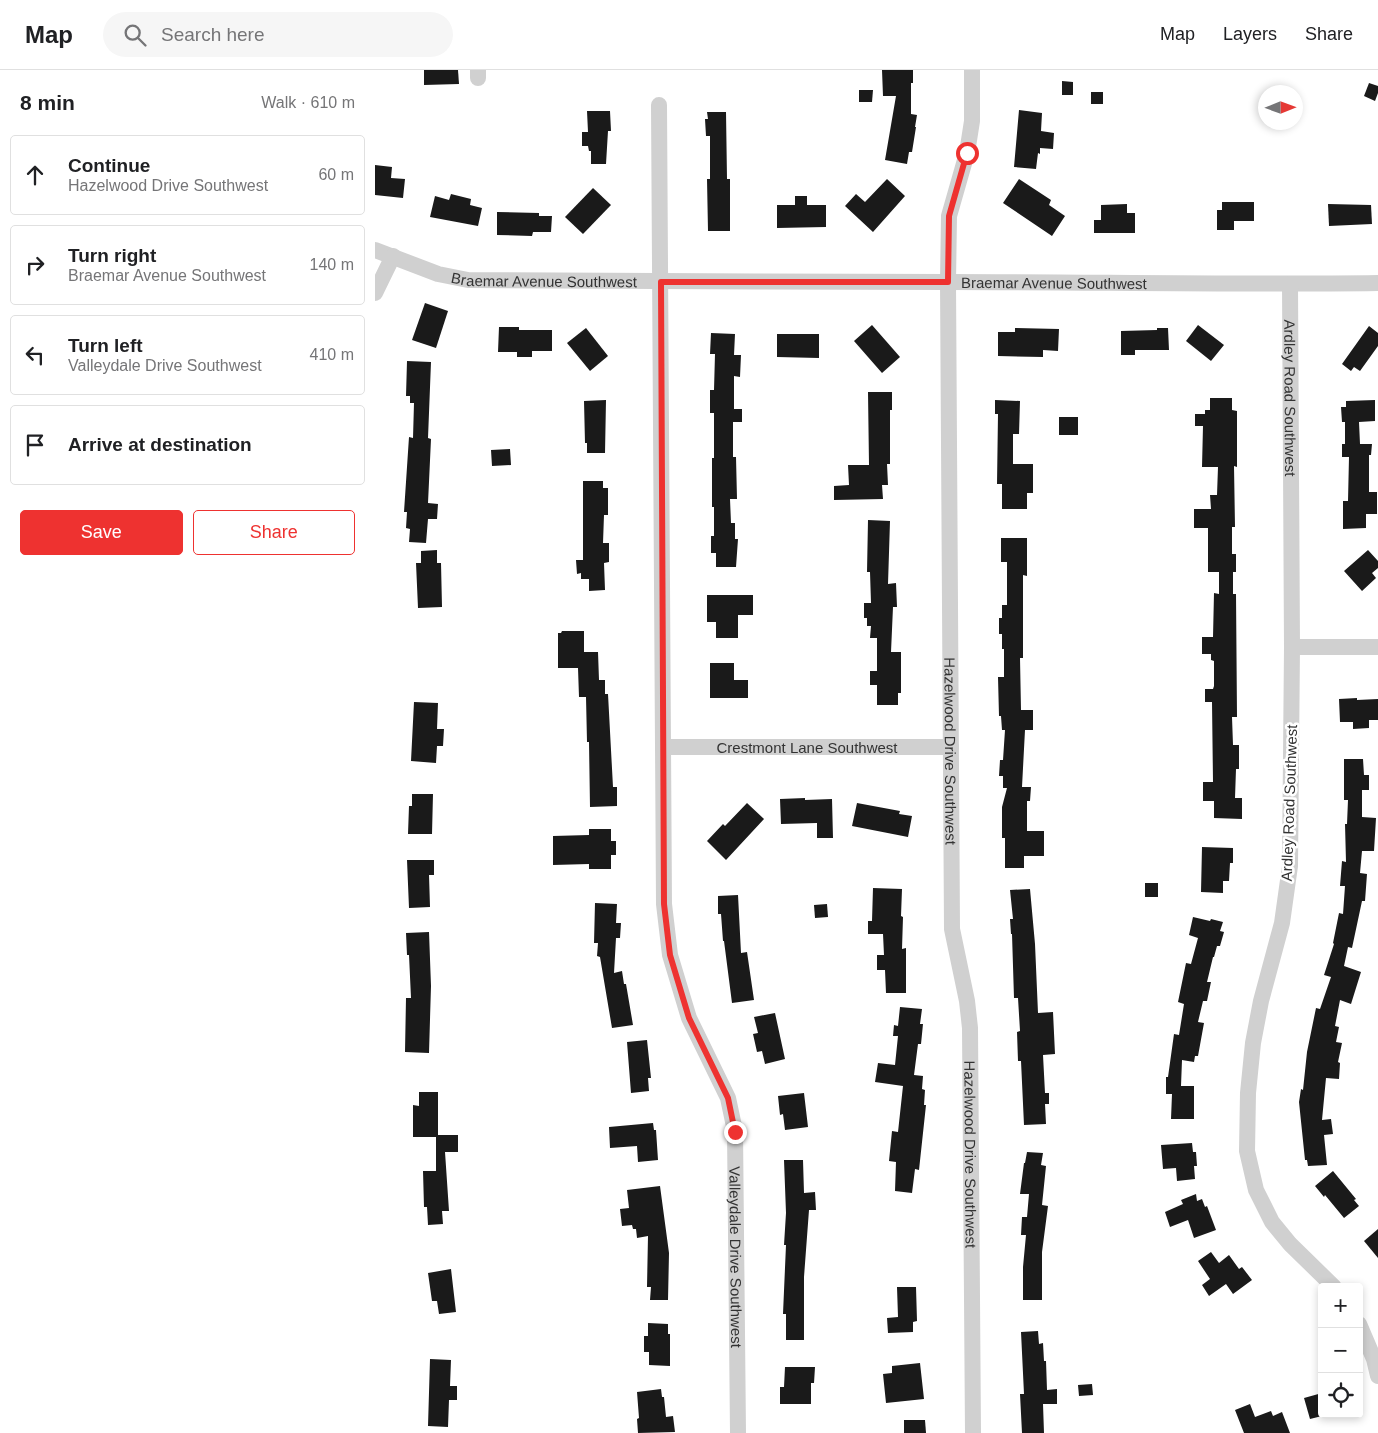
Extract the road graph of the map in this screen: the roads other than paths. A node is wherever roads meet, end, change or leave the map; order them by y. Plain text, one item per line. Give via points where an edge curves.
1 (972, 70) edge
2 (659, 105) dead end
3 (375, 250) edge
4 (393, 256) junction
5 (661, 282) junction
6 (948, 282) junction
7 (1378, 283) edge
8 (1289, 284) junction
9 (375, 293) edge
10 (1378, 646) edge
11 (1292, 647) junction
12 (663, 747) junction
13 (951, 747) junction
14 (1330, 1283) edge
15 (1361, 1328) edge
16 (1378, 1376) edge
17 (738, 1433) edge
18 (973, 1433) edge

1 - 6 street, Hazelwood Drive Southwest via 972,121 967,153 949,216
2 - 5 street, Valleydale Drive Southwest
3 - 4 street, Braemar Avenue Southwest
4 - 5 street, Braemar Avenue Southwest via 438,274 468,280
4 - 9 street
5 - 6 street, Braemar Avenue Southwest
5 - 12 street, Valleydale Drive Southwest
6 - 8 street, Braemar Avenue Southwest
6 - 13 street, Hazelwood Drive Southwest
7 - 8 street, Braemar Avenue Southwest
8 - 11 street, Ardley Road Southwest
10 - 11 street
11 - 14 street, Ardley Road Southwest via 1290,866 1282,923 1253,1043 1247,1151 1256,1190 1272,1222
12 - 13 street, Crestmont Lane Southwest
12 - 17 street, Valleydale Drive Southwest via 664,904 670,955 689,1018 728,1098 735,1132
13 - 18 street, Hazelwood Drive Southwest via 952,928 970,1028
15 - 16 street

